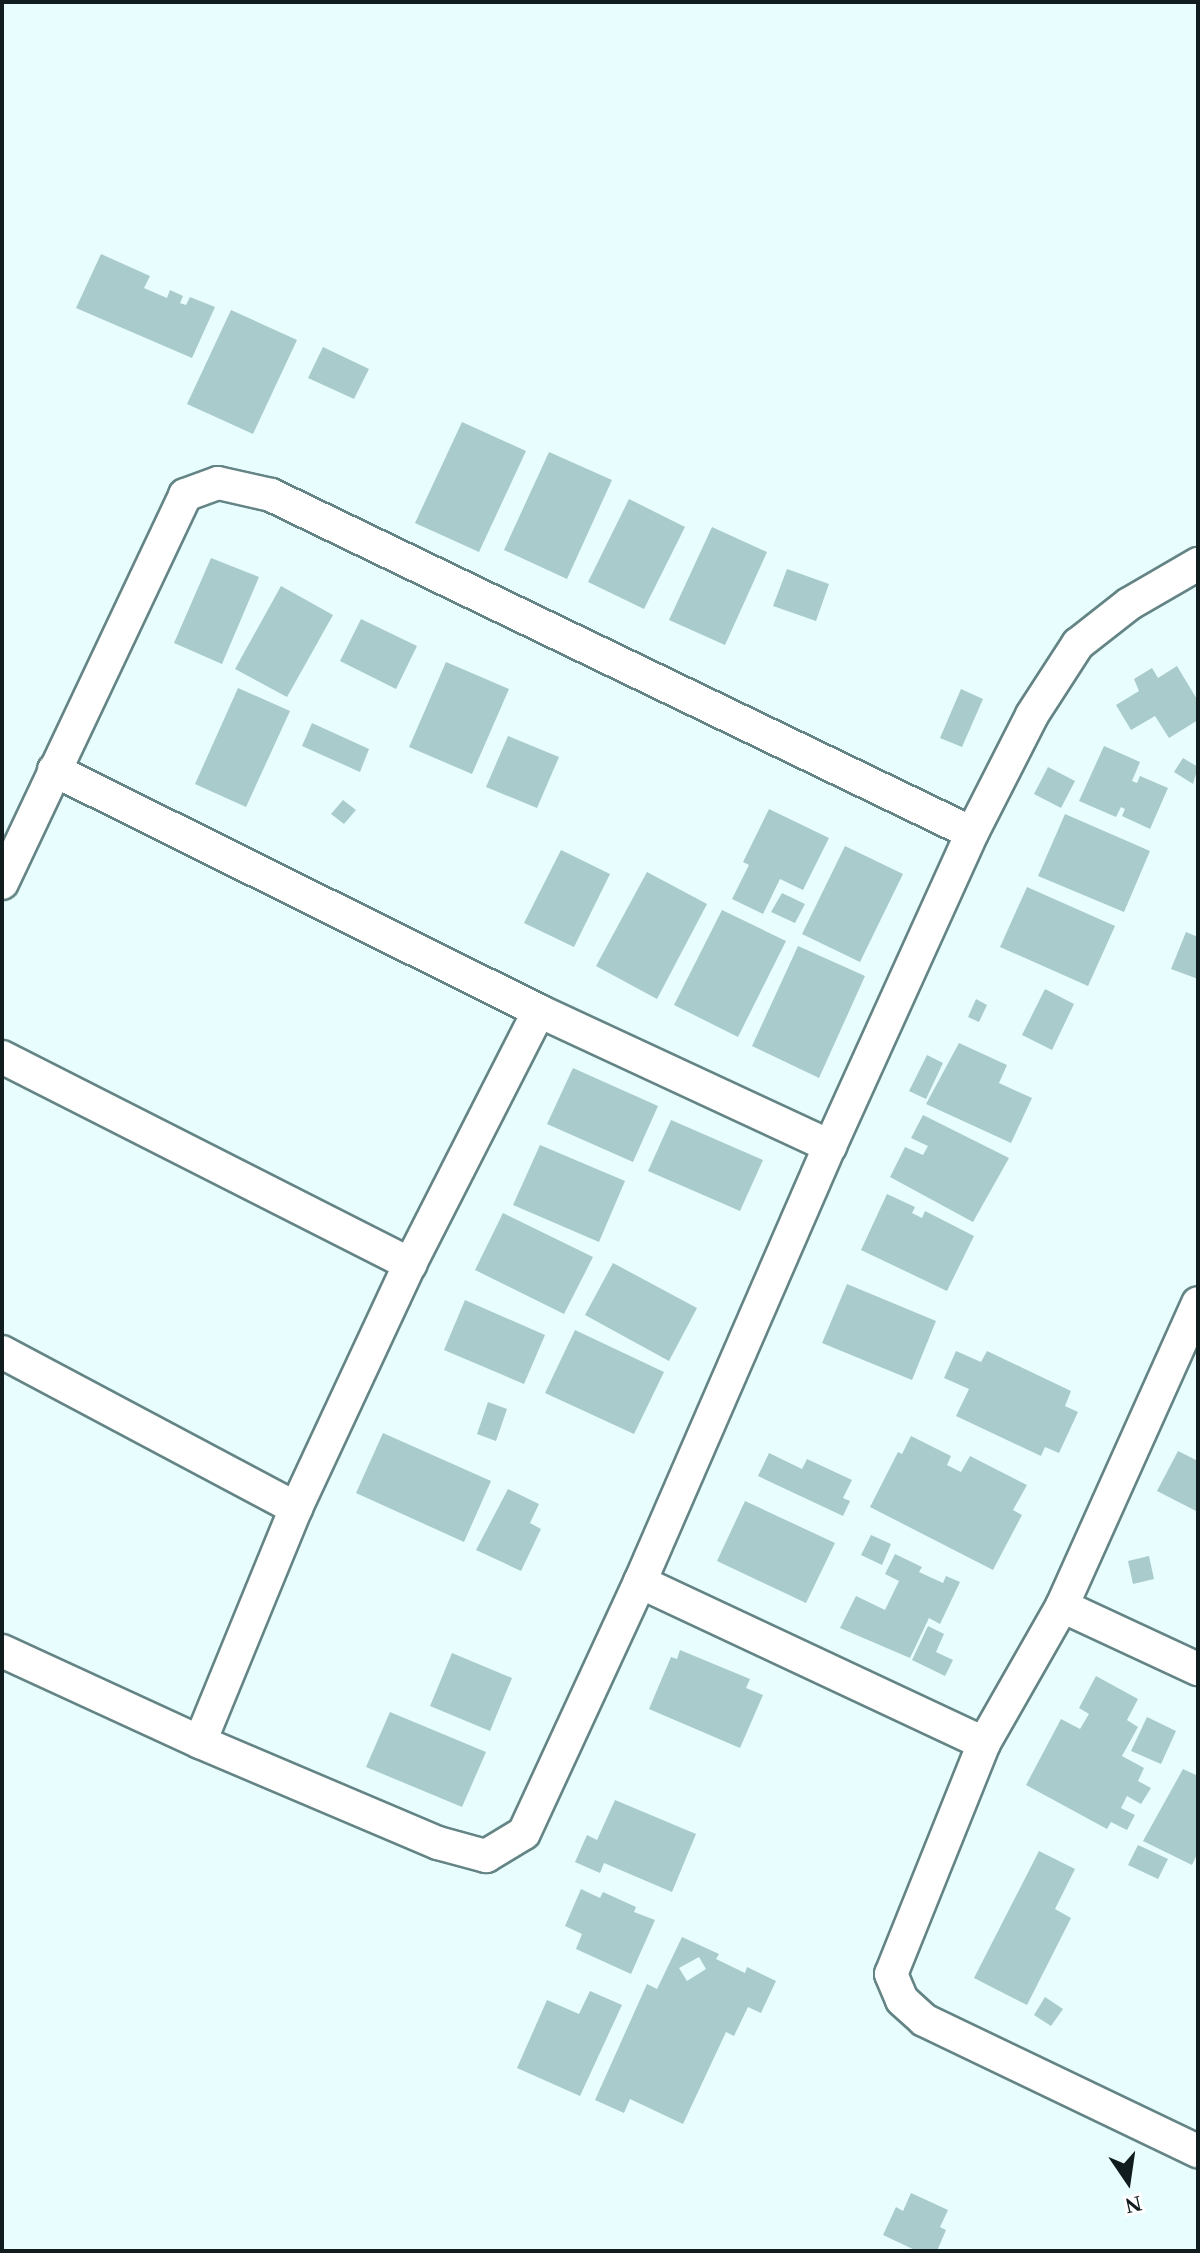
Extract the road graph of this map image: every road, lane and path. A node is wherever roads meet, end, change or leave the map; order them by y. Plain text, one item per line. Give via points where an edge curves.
1 (1198, 564) edge
2 (54, 770) junction
3 (972, 833) junction
4 (2, 883) edge
5 (539, 1011) junction
6 (2, 1057) edge
7 (830, 1146) junction
8 (410, 1264) junction
9 (1198, 1303) edge
10 (2, 1352) edge
11 (296, 1508) junction
12 (640, 1582) junction
13 (1062, 1606) junction
14 (2, 1651) edge
15 (1198, 1669) edge
16 (200, 1742) junction
17 (984, 1743) junction
18 (1198, 2151) edge

1 - 3 street via 1129,604 1078,644 1032,715
2 - 3 street via 185,495 218,483 271,495
2 - 4 street
2 - 5 street
3 - 7 street
5 - 7 street
5 - 8 street
6 - 8 street
7 - 12 street
8 - 11 street
9 - 13 street
10 - 11 street
11 - 16 street
12 - 16 street via 524,1833 486,1856 438,1843
12 - 17 street
13 - 15 street
13 - 17 street
14 - 16 street
17 - 18 street via 891,1974 902,2000 924,2020

